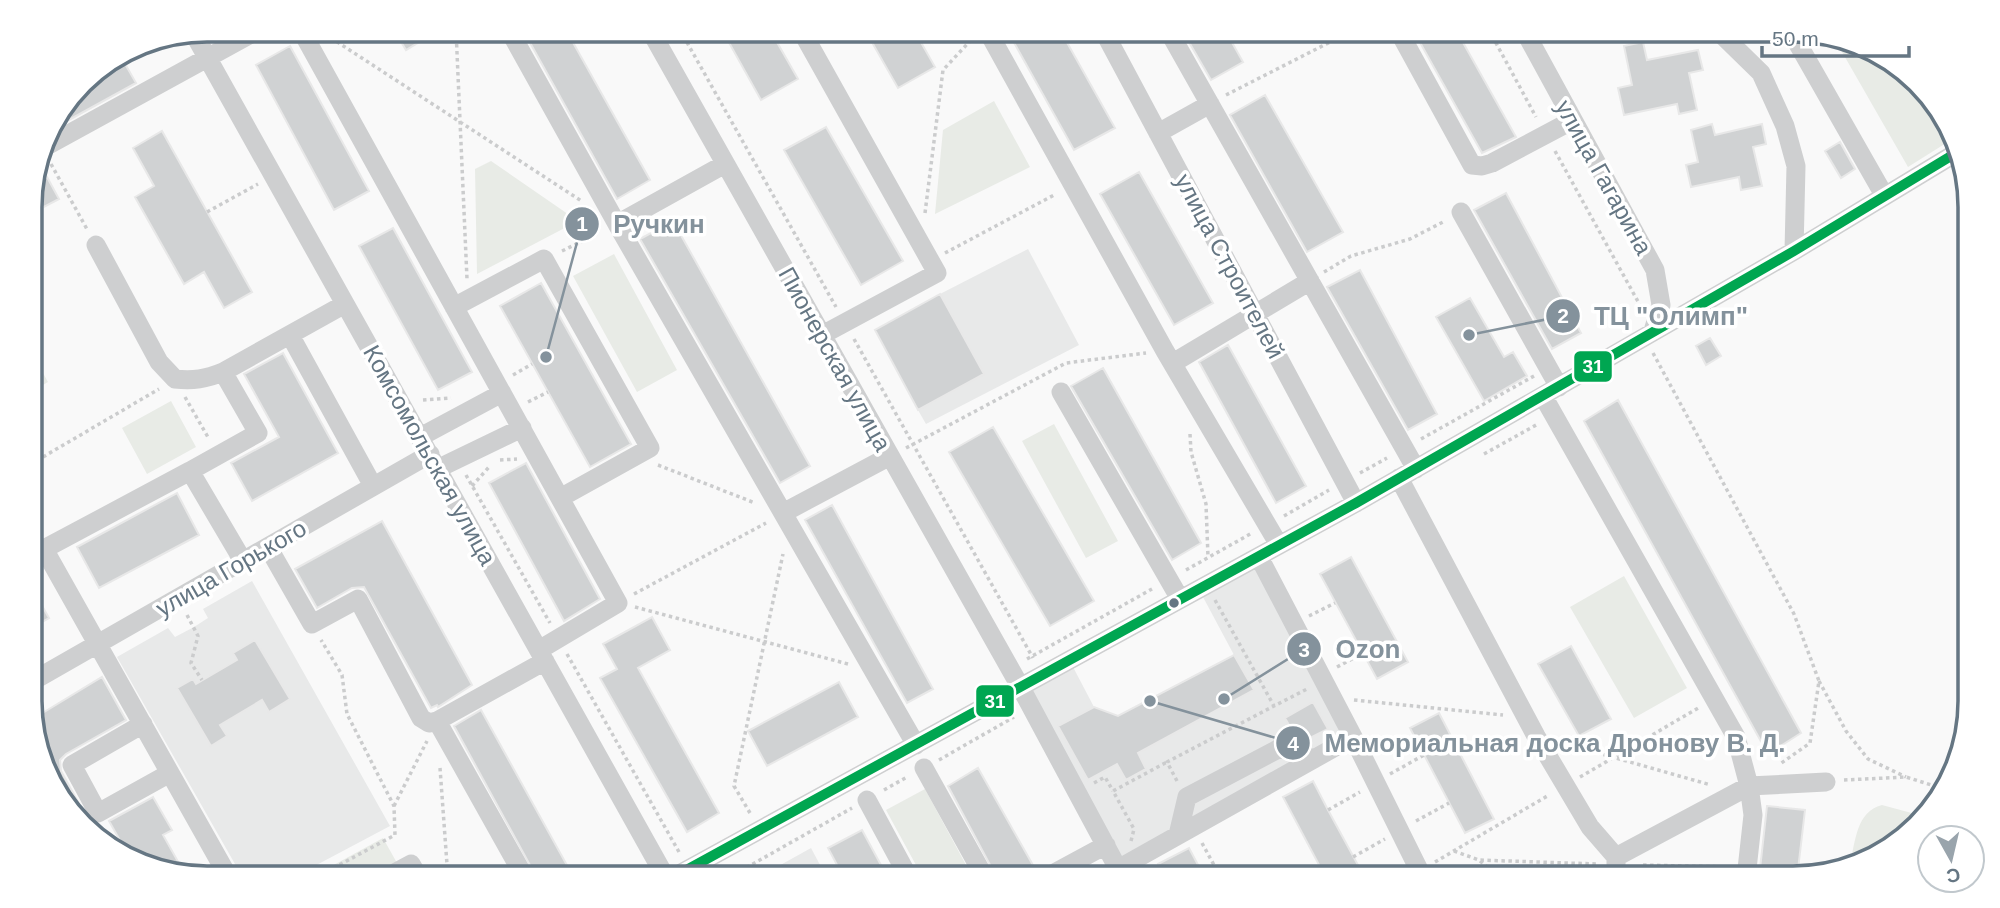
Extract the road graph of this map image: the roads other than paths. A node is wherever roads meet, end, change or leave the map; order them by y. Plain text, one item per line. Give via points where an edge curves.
1 (199, 42) edge
2 (235, 42) edge
3 (309, 42) edge
4 (516, 42) edge
5 (657, 42) edge
6 (808, 42) edge
7 (983, 42) edge
8 (1109, 42) edge
9 (1175, 42) edge
10 (1405, 42) edge
11 (1531, 42) edge
12 (1729, 42) edge
13 (1797, 42) edge
14 (207, 57) junction
15 (1210, 104) junction
16 (1573, 120) junction
17 (1158, 133) junction
18 (53, 150) edge
19 (1949, 157) edge
20 (725, 164) junction
21 (1884, 195) junction
22 (1461, 212) road end
23 (617, 224) junction
24 (96, 245) road end
25 (1794, 251) junction
26 (1310, 281) junction
27 (345, 304) junction
28 (461, 304) junction
29 (1255, 314) junction
30 (1653, 331) junction
31 (290, 335) junction
32 (822, 335) junction
33 (1169, 357) junction
34 (223, 372) junction
35 (1551, 391) junction
36 (1061, 392) dead end
37 (502, 393) junction
38 (522, 428) junction
39 (429, 454) junction
40 (890, 456) junction
41 (190, 471) junction
42 (1408, 473) junction
43 (373, 486) junction
44 (560, 498) junction
45 (1356, 503) junction
46 (786, 519) junction
47 (1279, 545) junction
48 (268, 547) junction
49 (42, 550) edge
50 (1259, 556) junction
51 (42, 560) edge
52 (243, 561) junction
53 (1180, 599) junction
54 (98, 644) junction
55 (542, 656) junction
56 (42, 676) edge
57 (1021, 688) junction
58 (437, 721) junction
59 (143, 724) junction
60 (1353, 737) junction
61 (916, 745) junction
62 (1314, 759) junction
63 (924, 768) dead end
64 (170, 773) junction
65 (1826, 782) road end
66 (1743, 789) junction
67 (867, 800) dead end
68 (1185, 831) junction
69 (1106, 845) junction
70 (1616, 857) junction
71 (222, 866) edge
72 (518, 866) edge
73 (660, 866) edge
74 (682, 866) edge
75 (903, 866) edge
76 (978, 866) edge
77 (1067, 866) edge
78 (1119, 866) edge
79 (1130, 866) edge
80 (1417, 866) edge
81 (1616, 866) edge
82 (1748, 866) edge

1 - 14 street, Комсомольская улица
2 - 14 street
3 - 28 street
4 - 23 street
5 - 20 street, Пионерская улица
6 - 32 street via 937,273
7 - 33 street
8 - 17 street, улица Строителей
9 - 15 street
10 - 16 street via 1472,165 1492,163
11 - 16 street, улица Гагарина
12 - 25 street via 1761,74 1785,126 1796,166
13 - 21 street
14 - 18 street
14 - 27 street, Комсомольская улица
15 - 17 street
15 - 26 street
16 - 30 street, улица Гагарина via 1655,270 1661,305
17 - 29 street, улица Строителей
19 - 21 street
20 - 23 street
20 - 32 street, Пионерская улица
21 - 25 street
22 - 35 street via 1548,368
23 - 46 street
24 - 34 street via 159,362 174,379 206,379
25 - 30 street
26 - 29 street
26 - 42 street via 1404,449
27 - 31 street
27 - 39 street, Комсомольская улица
28 - 37 street
28 - 44 street via 544,259 650,447
29 - 33 street
29 - 45 street, улица Строителей
30 - 35 street
31 - 34 street
31 - 43 street
32 - 40 street, Пионерская улица
33 - 47 street
34 - 41 street via 258,433
35 - 42 street
35 - 66 street via 1736,737
36 - 53 street
37 - 38 street
37 - 39 street
38 - 39 street
38 - 44 street
39 - 43 street, улица Горького
39 - 55 street, Комсомольская улица
40 - 46 street
40 - 57 street, Пионерская улица
41 - 49 street
41 - 52 street
42 - 45 street
42 - 70 street via 1536,736 1590,827
43 - 48 street, улица Горького
44 - 55 street via 618,603
45 - 47 street
46 - 61 street
47 - 50 street
48 - 52 street, улица Горького
48 - 58 street via 312,624 358,599 421,718
50 - 53 street
50 - 60 street
51 - 54 street
52 - 54 street, улица Горького
53 - 57 street
54 - 56 street, улица Горького
54 - 59 street
55 - 58 street
55 - 73 street, Комсомольская улица
57 - 61 street
57 - 69 street, Пионерская улица
58 - 72 street
59 - 64 street
59 - 64 street via 72,765 98,813
60 - 62 street
60 - 80 street
61 - 74 street via 760,830
62 - 68 street
62 - 68 street via 1280,748 1187,797
63 - 76 street
64 - 71 street
65 - 66 street
66 - 70 street
66 - 82 street via 1754,815
67 - 75 street
68 - 79 street
69 - 77 street
69 - 78 street, Пионерская улица
70 - 81 street

